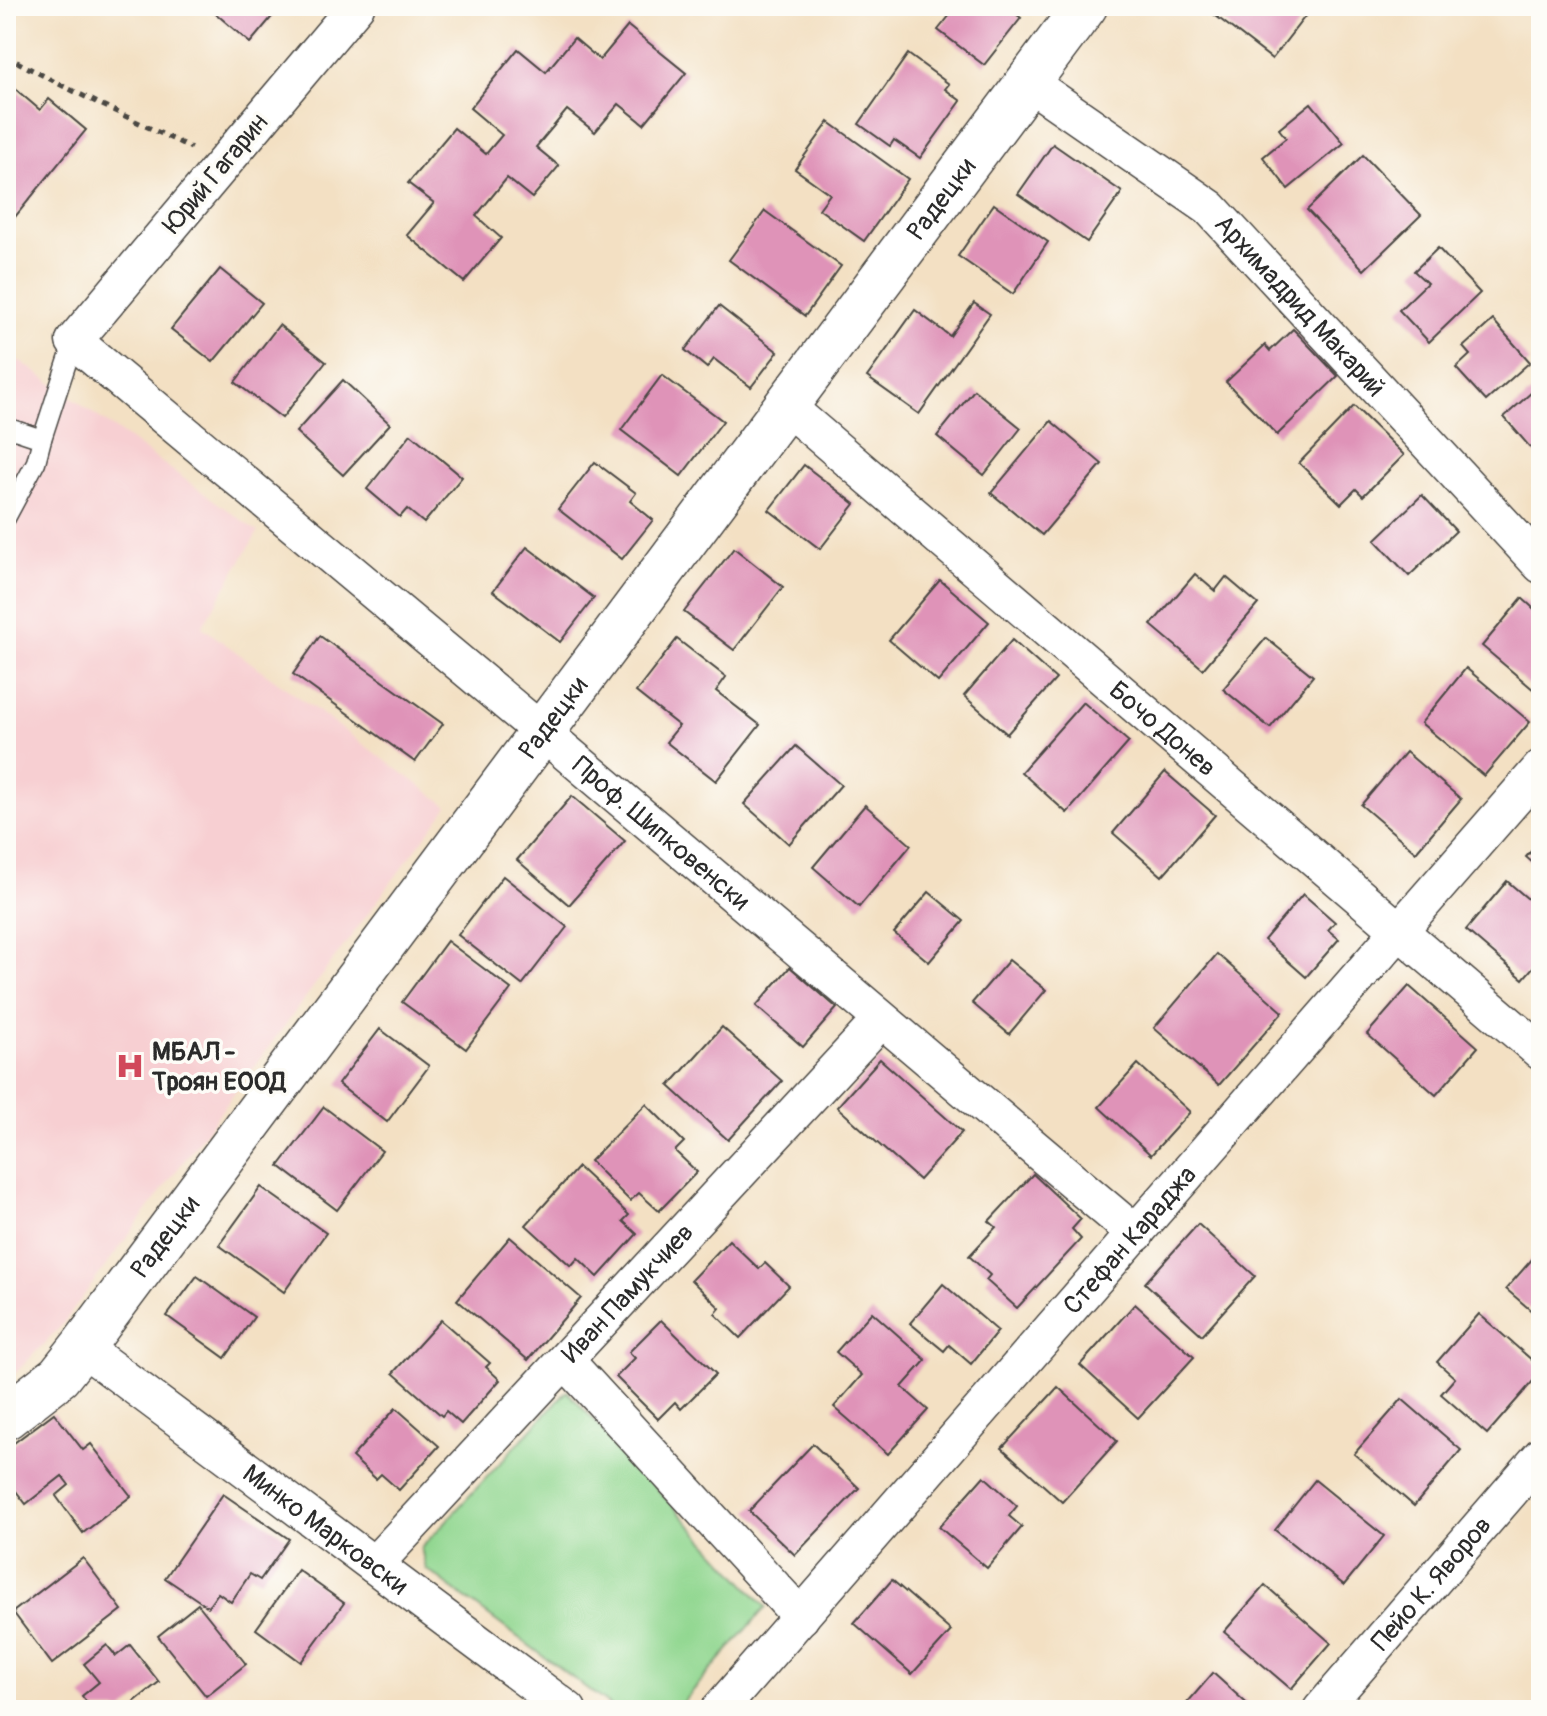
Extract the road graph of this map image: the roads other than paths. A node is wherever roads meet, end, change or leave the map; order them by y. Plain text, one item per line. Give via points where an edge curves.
1 (356, 6) edge
2 (1085, 6) edge
3 (1028, 82) junction
4 (74, 341) junction
5 (786, 406) junction
6 (6, 427) edge
7 (42, 439) junction
8 (6, 518) edge
9 (1541, 565) edge
10 (542, 732) junction
11 (1541, 768) edge
12 (1400, 931) junction
13 (881, 1020) junction
14 (1541, 1052) edge
15 (1136, 1234) junction
16 (82, 1347) junction
17 (565, 1360) junction
18 (6, 1417) edge
19 (1541, 1456) edge
20 (374, 1565) junction
21 (801, 1617) junction
22 (568, 1710) edge
23 (719, 1710) edge
24 (1321, 1710) edge

1 - 4 street, Юрий Гагарин
2 - 3 street, Радецки
3 - 5 street, Радецки
3 - 9 street, Архимадрид Макарий via 1210,208
4 - 7 lane
4 - 10 street, Проф. Шипковенски
5 - 10 street, Радецки
5 - 12 street, Бочо Донев
6 - 7 lane
7 - 8 lane via 36,462
10 - 13 street, Проф. Шипковенски
10 - 16 street, Радецки
11 - 12 street, Стефан Караджа
12 - 14 street, Бочо Донев
12 - 15 street, Стефан Караджа
13 - 15 street, Проф. Шипковенски
13 - 17 street, Иван Памукчиев
15 - 21 street, Стефан Караджа
16 - 18 street, Радецки via 59,1376
16 - 20 street, Минко Марковски
17 - 20 street, Иван Памукчиев
17 - 21 street
19 - 24 street, Пейо К. Яворов
20 - 22 street, Минко Марковски
21 - 23 street, Стефан Караджа

